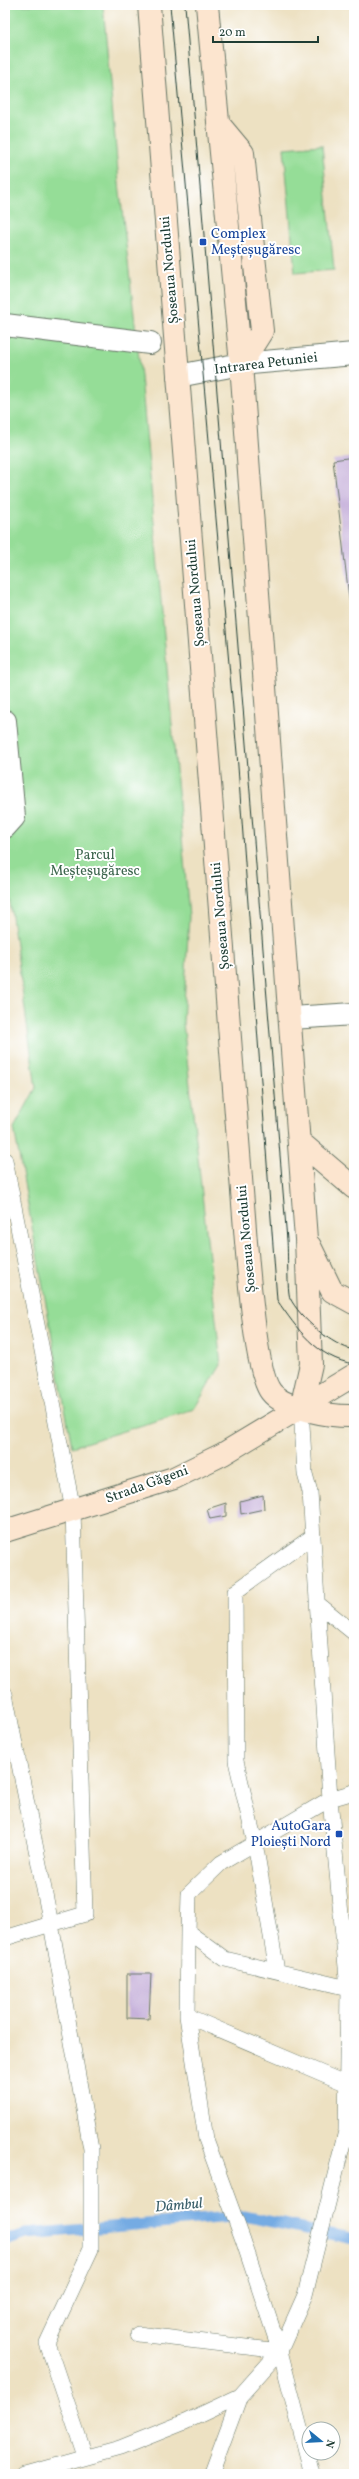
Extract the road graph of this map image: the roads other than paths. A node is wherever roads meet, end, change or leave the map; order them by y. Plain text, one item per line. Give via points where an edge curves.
1 (149, 5) edge
2 (207, 5) edge
3 (5, 325) edge
4 (150, 343) dead end
5 (354, 354) edge
6 (241, 364) junction
7 (178, 376) junction
8 (5, 721) edge
9 (5, 827) edge
10 (354, 1014) edge
11 (291, 1018) junction
12 (299, 1141) junction
13 (5, 1160) edge
14 (7, 1185) edge
15 (354, 1188) edge
16 (306, 1239) junction
17 (354, 1303) edge
18 (354, 1375) edge
19 (301, 1408) junction
20 (354, 1416) edge
21 (73, 1510) junction
22 (5, 1531) edge
23 (312, 1536) junction
24 (317, 1603) junction
25 (354, 1634) edge
26 (5, 1694) edge
27 (354, 1792) edge
28 (330, 1799) junction
29 (255, 1843) junction
30 (51, 1924) junction
31 (188, 1932) junction
32 (5, 1938) edge
33 (277, 1971) junction
34 (351, 1987) edge
35 (187, 2016) junction
36 (347, 2084) junction
37 (138, 2334) dead end
38 (280, 2351) junction
39 (240, 2396) junction
40 (85, 2456) junction
41 (26, 2474) edge
42 (211, 2474) edge
43 (312, 2474) edge

1 - 7 main road, Șoseaua Nordului
2 - 6 main road via 218,123 243,153 262,331
3 - 4 street
5 - 6 street, Intrarea Petuniei
6 - 7 street, Intrarea Petuniei
6 - 11 main road
7 - 19 main road, Șoseaua Nordului via 246,1242 258,1346 264,1380 270,1392 280,1400
8 - 9 street via 14,817
10 - 11 street
11 - 12 main road
12 - 15 main road
12 - 16 main road
13 - 14 lane
14 - 21 lane
16 - 17 main road via 332,1291
16 - 19 main road via 312,1364
18 - 19 main road, Strada Găgeni
19 - 20 main road via 340,1417
19 - 21 main road, Strada Găgeni via 222,1454 174,1478
19 - 23 lane
21 - 22 main road, Strada Găgeni
21 - 30 lane via 85,1914
23 - 24 lane
23 - 29 lane via 235,1592 236,1761
24 - 25 lane
24 - 28 lane
26 - 30 lane
27 - 28 lane
28 - 29 lane
28 - 34 lane
29 - 31 lane via 221,1863 189,1894
29 - 33 lane
30 - 32 lane
30 - 40 lane via 91,2149 91,2249 47,2343
31 - 33 lane via 225,1959
31 - 35 lane
33 - 34 lane
34 - 36 lane
35 - 36 lane
35 - 38 lane via 206,2139
36 - 38 lane via 346,2131 305,2295
37 - 38 lane
38 - 39 lane
38 - 43 lane
39 - 40 lane via 134,2442
39 - 42 lane
40 - 41 lane

